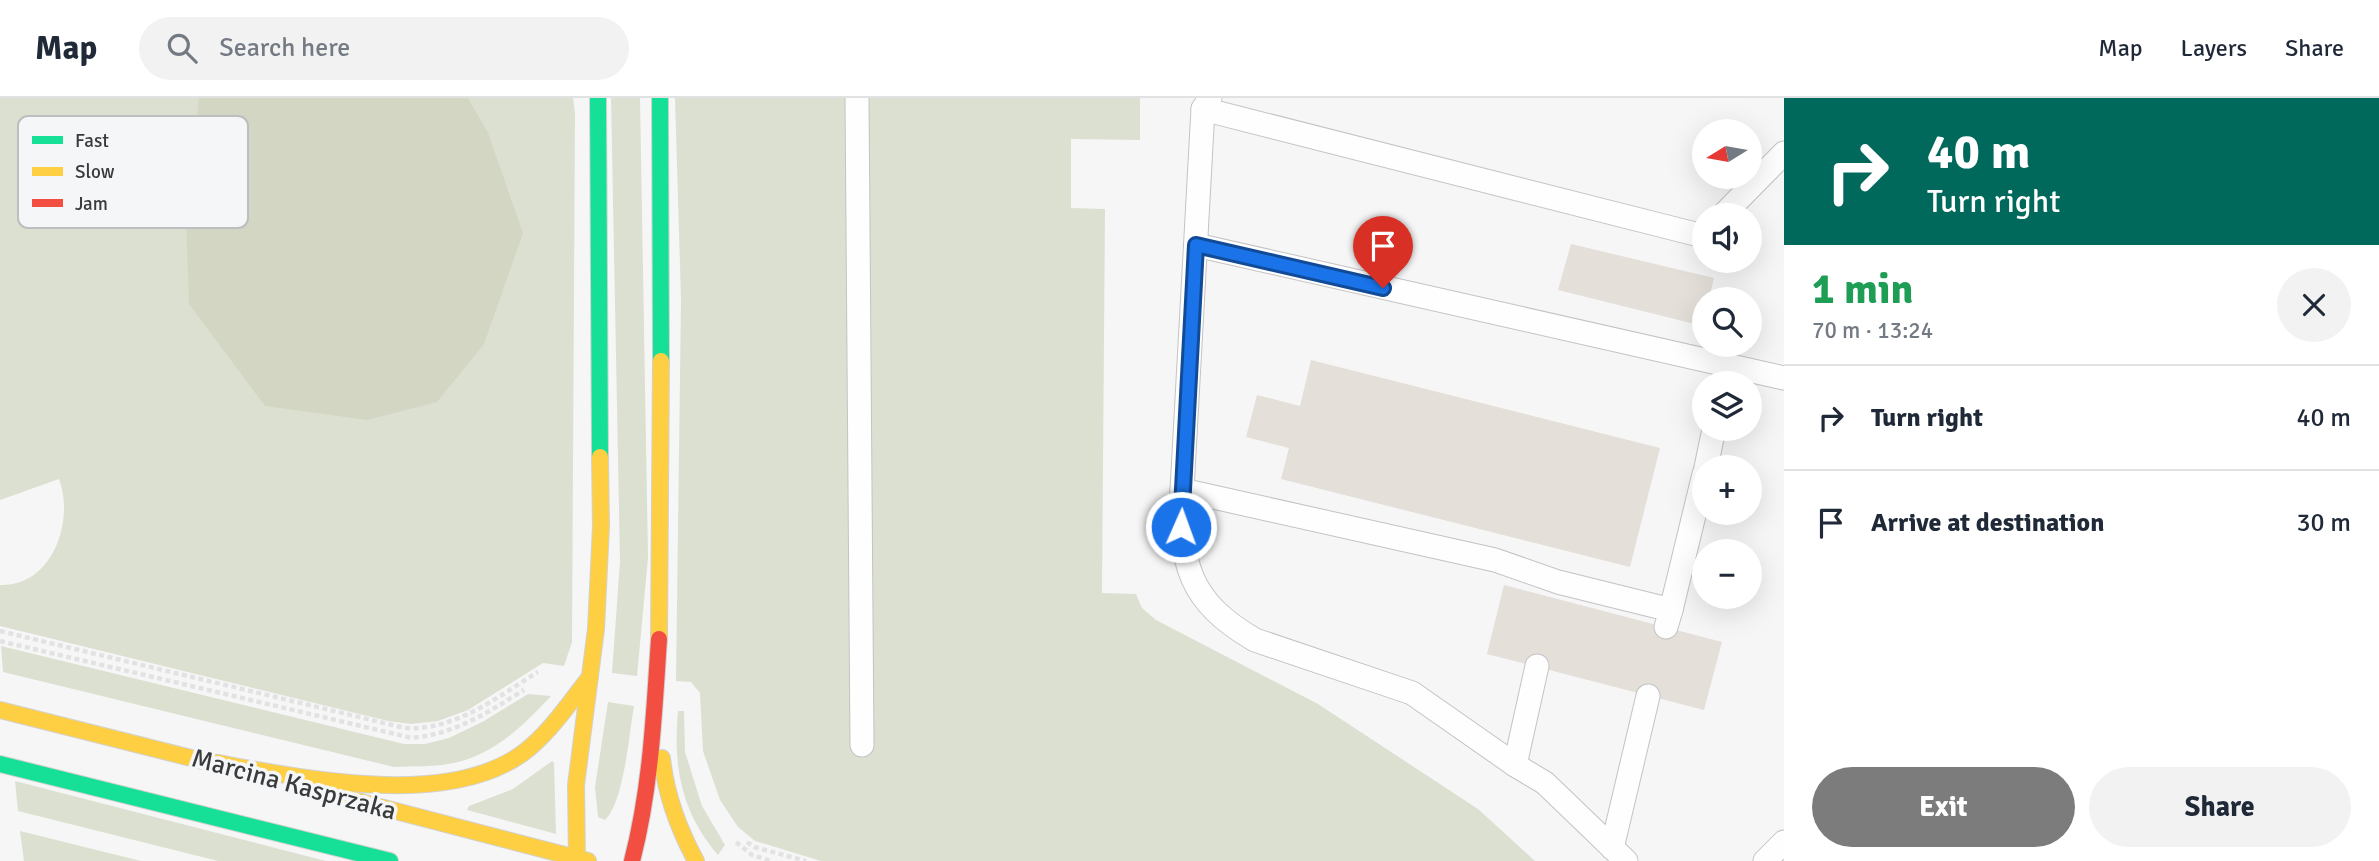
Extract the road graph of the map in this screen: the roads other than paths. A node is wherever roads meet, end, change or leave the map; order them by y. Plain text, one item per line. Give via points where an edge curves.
1 (598, 98) edge
2 (660, 98) edge
3 (857, 98) edge
4 (1207, 104) edge
5 (1784, 153) edge
6 (1735, 203) edge
7 (1692, 231) edge
8 (1196, 245) junction
9 (1714, 371) edge
10 (1762, 376) edge
11 (1784, 378) edge
12 (1182, 490) junction
13 (1692, 524) edge
14 (1537, 666) dead end
15 (585, 683) junction
16 (1648, 696) dead end
17 (657, 698) junction
18 (0, 710) edge
19 (862, 745) dead end
20 (205, 761) junction
21 (0, 764) edge
22 (1515, 765) junction
23 (1784, 842) edge
24 (1619, 854) edge
25 (581, 860) edge
26 (390, 861) edge
27 (632, 861) edge
28 (696, 861) edge
29 (1765, 861) edge

1 - 15 main road via 601,526 599,582
2 - 17 main road via 661,618
3 - 19 lane
4 - 7 lane
4 - 8 lane
5 - 6 lane
8 - 9 lane
8 - 12 lane
10 - 11 lane
12 - 13 lane via 1495,560 1556,590 1669,619
12 - 22 lane via 1185,564 1204,598 1231,626 1255,640 1412,693
14 - 22 lane
15 - 20 main road via 540,738 514,759 445,783 365,784
15 - 25 main road via 576,785
16 - 24 lane
17 - 27 main road via 640,832
17 - 28 main road via 664,787
18 - 20 main road, Marcina Kasprzaka
20 - 25 main road, Marcina Kasprzaka
21 - 26 main road, Marcina Kasprzaka
22 - 24 lane via 1545,783
23 - 29 lane

